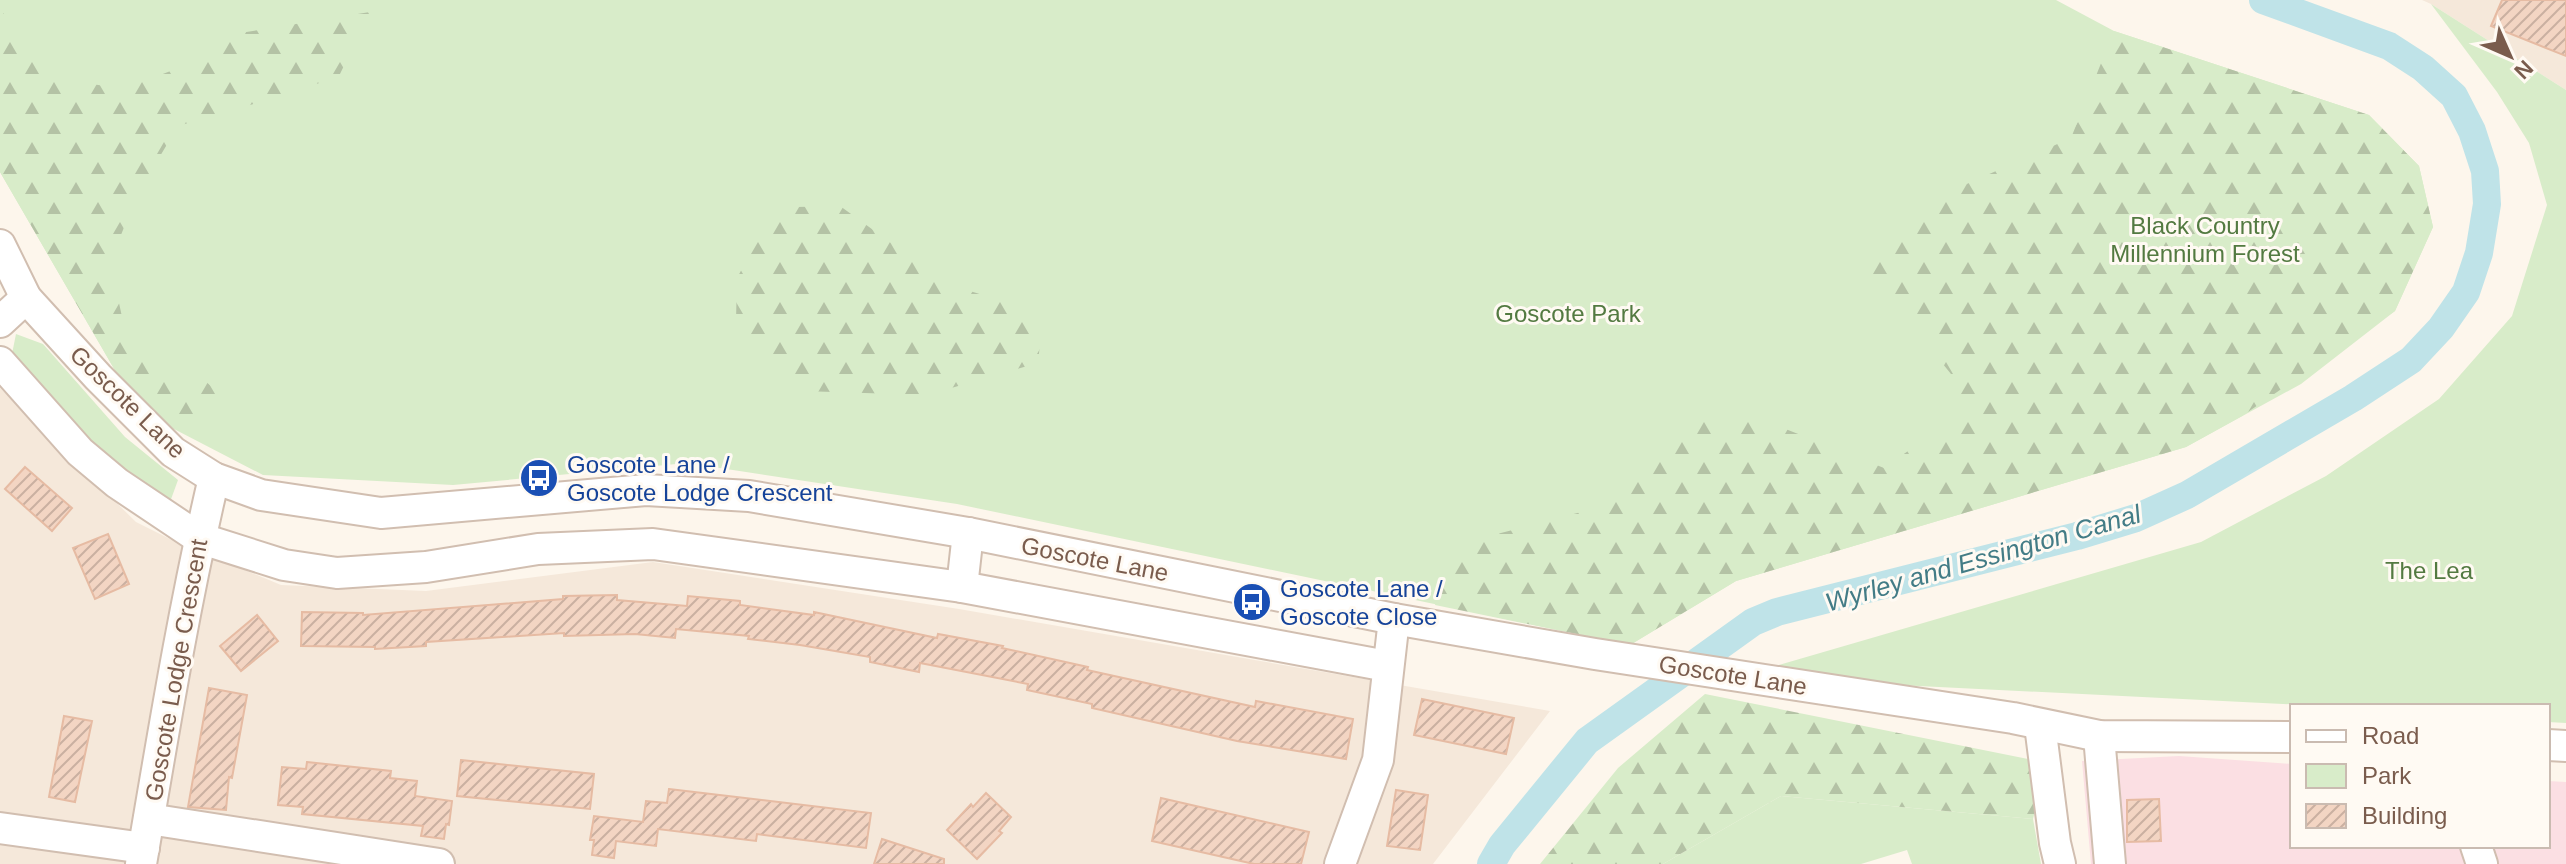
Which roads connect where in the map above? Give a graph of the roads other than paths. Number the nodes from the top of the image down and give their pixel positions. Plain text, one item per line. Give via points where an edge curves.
1 (0, 245) edge
2 (26, 298) junction
3 (0, 322) edge
4 (0, 362) edge
5 (214, 478) junction
6 (968, 533) junction
7 (199, 538) junction
8 (962, 587) junction
9 (1394, 619) junction
10 (1387, 666) junction
11 (2040, 725) junction
12 (2099, 736) junction
13 (2290, 737) edge
14 (0, 828) edge
15 (145, 844) edge
16 (439, 864) edge
17 (1340, 864) edge
18 (2060, 864) edge
19 (2110, 864) edge

1 - 2 street, Goscote Lane
2 - 3 street
2 - 5 street, Goscote Lane via 173,452
4 - 7 street via 80,452
5 - 6 street, Goscote Lane via 261,495 381,513 646,490 749,496
5 - 7 street, Goscote Lodge Crescent
6 - 8 street
6 - 9 street, Goscote Lane
7 - 8 street via 284,565 337,573 426,567 538,549 653,544
7 - 15 street, Goscote Lodge Crescent
8 - 10 street
9 - 10 street
9 - 11 street, Goscote Lane
10 - 17 street via 1378,760
11 - 12 street, Goscote Lane
11 - 18 street
12 - 13 street, Goscote Lane
12 - 19 street
14 - 15 street
15 - 16 street

